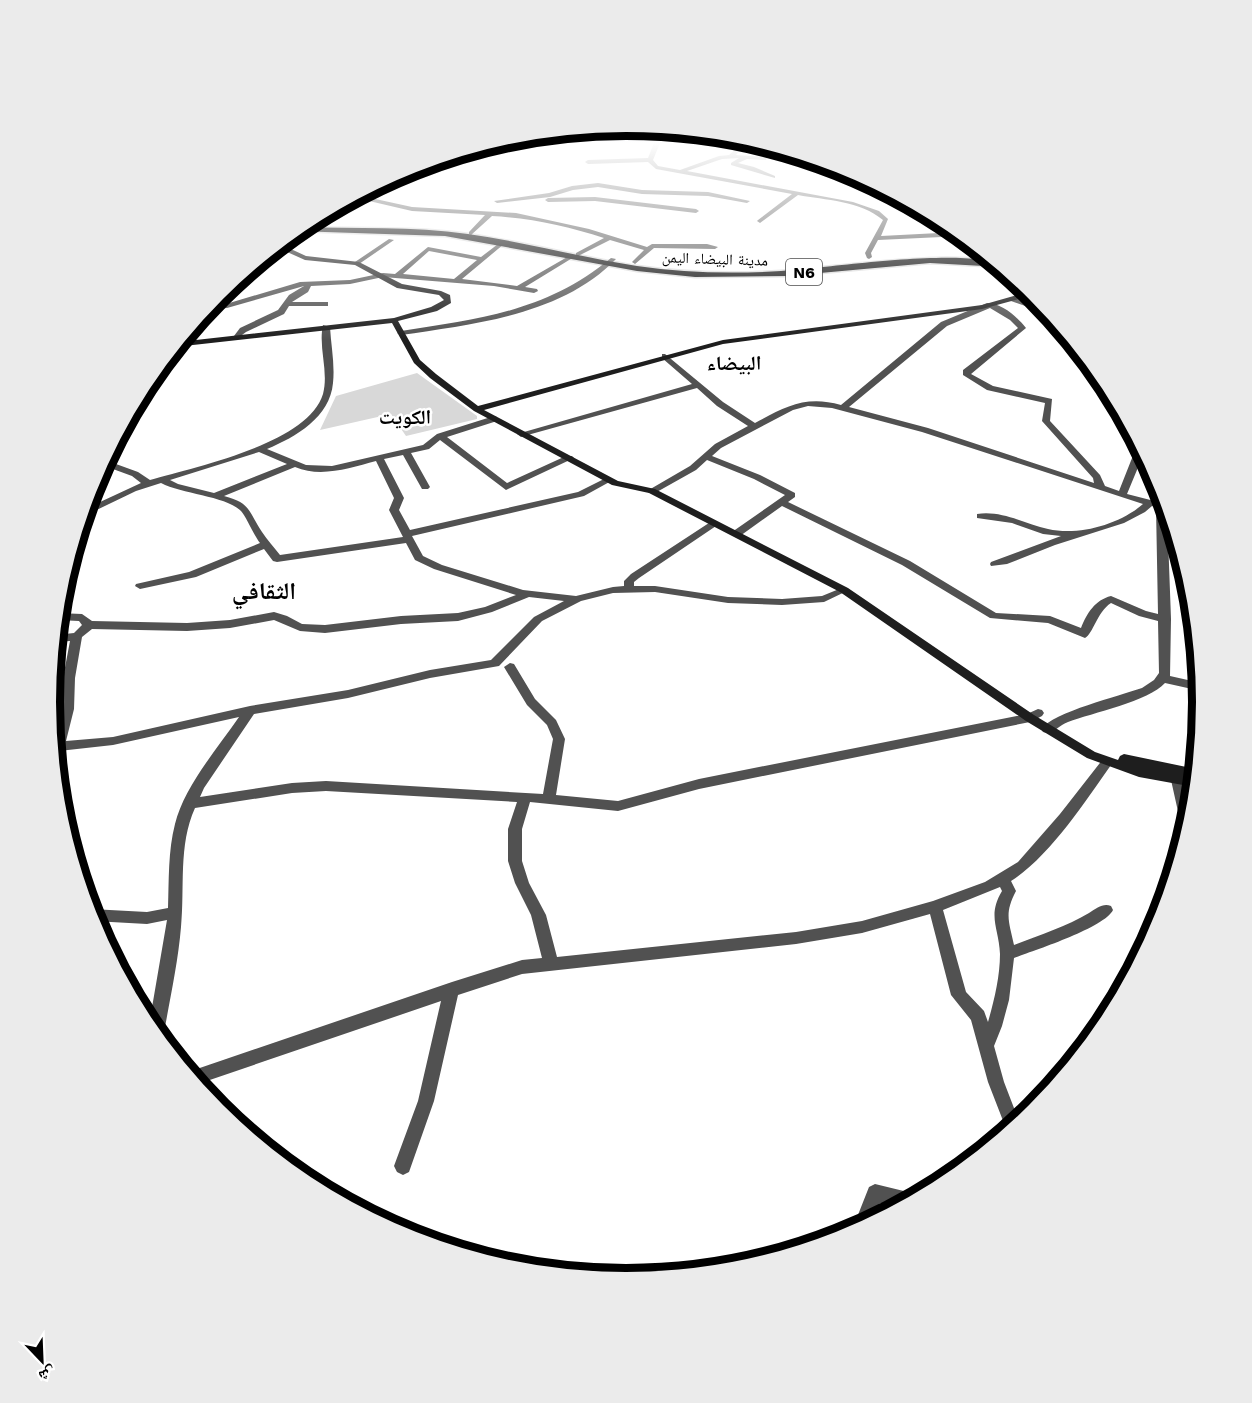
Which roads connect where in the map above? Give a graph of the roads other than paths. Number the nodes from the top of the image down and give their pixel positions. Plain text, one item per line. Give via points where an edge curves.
1 (410, 208) edge
2 (672, 208) edge
3 (776, 208) edge
4 (867, 208) edge
5 (696, 211) dead end
6 (491, 213) junction
7 (759, 221) dead end
8 (319, 227) edge
9 (315, 229) edge
10 (471, 233) junction
11 (946, 235) edge
12 (610, 237) junction
13 (877, 238) junction
14 (391, 240) dead end
15 (502, 243) junction
16 (715, 247) dead end
17 (286, 249) edge
18 (648, 249) junction
19 (574, 255) junction
20 (976, 256) edge
21 (483, 259) junction
22 (873, 260) junction
23 (612, 261) junction
24 (635, 262) junction
25 (357, 263) junction
26 (985, 264) edge
27 (379, 275) junction
28 (398, 275) junction
29 (455, 281) junction
30 (309, 284) junction
31 (519, 288) junction
32 (534, 291) dead end
33 (1021, 297) edge
34 (1014, 299) junction
35 (288, 304) junction
36 (325, 304) dead end
37 (990, 305) junction
38 (1031, 306) edge
39 (221, 307) edge
40 (394, 320) junction
41 (326, 327) junction
42 (401, 333) junction
43 (238, 336) junction
44 (188, 343) edge
45 (665, 356) junction
46 (698, 385) junction
47 (842, 408) junction
48 (477, 409) junction
49 (494, 419) junction
50 (755, 427) junction
51 (521, 435) junction
52 (440, 436) junction
53 (259, 449) junction
54 (406, 452) junction
55 (705, 456) junction
56 (379, 458) junction
57 (569, 458) junction
58 (1137, 458) edge
59 (294, 464) junction
60 (112, 465) edge
61 (162, 479) junction
62 (608, 480) junction
63 (148, 483) junction
64 (425, 487) dead end
65 (1101, 488) junction
66 (652, 491) junction
67 (1122, 495) junction
68 (215, 496) junction
69 (783, 503) junction
70 (1156, 504) edge
71 (1157, 506) edge
72 (94, 509) edge
73 (1159, 513) edge
74 (980, 516) dead end
75 (712, 524) junction
76 (736, 534) junction
77 (1079, 534) junction
78 (408, 537) junction
79 (266, 544) junction
80 (995, 564) dead end
81 (140, 586) dead end
82 (629, 589) junction
83 (844, 590) junction
84 (527, 594) junction
85 (577, 599) junction
86 (67, 617) edge
87 (1165, 619) junction
88 (89, 625) junction
89 (77, 636) junction
90 (64, 638) edge
91 (510, 667) dead end
92 (1162, 678) junction
93 (1192, 685) edge
94 (250, 710) junction
95 (1034, 716) junction
96 (1050, 726) junction
97 (61, 741) edge
98 (62, 746) edge
99 (1107, 762) junction
100 (1187, 772) edge
101 (1177, 780) junction
102 (1186, 781) edge
103 (525, 797) junction
104 (549, 799) junction
105 (1183, 803) edge
106 (189, 804) junction
107 (1003, 880) junction
108 (935, 907) junction
109 (1106, 910) dead end
110 (174, 913) junction
111 (102, 916) edge
112 (1007, 954) junction
113 (551, 963) junction
114 (452, 989) junction
115 (158, 1020) edge
116 (986, 1044) junction
117 (200, 1075) edge
118 (1010, 1117) edge
119 (403, 1166) dead end
120 (898, 1198) edge
121 (867, 1213) edge

1 - 6 street
2 - 5 street
3 - 7 street
4 - 13 street via 886,220
6 - 10 street
6 - 12 street via 536,219
8 - 10 main road
9 - 15 main road via 420,231
10 - 19 main road
11 - 13 street
12 - 18 street
12 - 19 street
13 - 22 street via 868,253
14 - 25 street
15 - 19 main road
15 - 21 street
16 - 18 street via 690,244
17 - 25 street via 305,258
18 - 24 street
19 - 23 main road
19 - 31 street
20 - 22 main road, مدينة البيضاء اليمن / N6 via 926,254
21 - 28 street via 428,249
21 - 29 street
22 - 23 main road, مدينة البيضاء اليمن / N6 via 808,272 742,275 681,273
22 - 24 main road, مدينة البيضاء اليمن / N6 via 752,270 683,269
22 - 26 main road, مدينة البيضاء اليمن / N6
23 - 24 main road, مدينة البيضاء اليمن / N6
23 - 42 street via 566,292 527,308
25 - 27 street
27 - 28 street
27 - 30 street via 350,282
27 - 40 street via 400,286 441,293 448,299 434,309
28 - 29 street
29 - 31 street
30 - 35 street
30 - 39 street
31 - 32 street
33 - 34 street
34 - 37 street
34 - 38 street
35 - 36 street
35 - 43 street
37 - 45 street via 753,336
37 - 47 street via 944,324
37 - 65 street via 1022,328 967,375 990,388 1049,401 1046,421 1097,477
40 - 41 street
40 - 42 street
41 - 43 street
41 - 53 street via 329,372 323,403 307,423
42 - 48 street via 417,361
43 - 44 street
45 - 46 street
45 - 48 street
46 - 50 street
46 - 51 street
47 - 50 street via 801,404
47 - 65 street via 925,430
48 - 49 street
49 - 51 street
49 - 52 street
50 - 55 street
51 - 57 street
52 - 54 street via 426,447
52 - 57 street via 506,487
53 - 59 street
53 - 61 street
54 - 56 street
54 - 64 street
55 - 66 street via 693,468
55 - 69 street via 790,492
56 - 59 street via 323,470
56 - 78 street via 399,498 394,510
57 - 62 street
58 - 67 street
59 - 68 street
60 - 63 street
61 - 63 street
61 - 68 street
62 - 66 street
62 - 78 street via 581,494
63 - 72 street
65 - 67 street
66 - 75 street
67 - 70 street
68 - 79 street via 245,509
69 - 76 street
69 - 87 street via 894,557 994,616 1050,620 1085,634 1092,616 1111,599
71 - 77 street
73 - 87 street
74 - 77 street via 1014,520 1047,532
75 - 76 street
75 - 82 street via 629,581
76 - 83 street
77 - 80 street
78 - 79 street via 277,560
78 - 84 street via 419,558
79 - 81 street via 192,575
82 - 83 street via 782,602 824,599
82 - 85 street
83 - 95 street
84 - 85 street
84 - 88 street via 458,617 324,629 300,627 274,616 198,627
85 - 94 street via 531,625 495,663
86 - 88 street via 82,618
87 - 92 street via 1166,668
88 - 89 street
89 - 90 street
89 - 97 street
91 - 104 street via 531,702 552,723 559,739
92 - 93 street
92 - 96 street via 1146,692
94 - 98 street via 113,741
94 - 106 street
95 - 96 street
95 - 104 street via 699,784 618,806
96 - 99 street
96 - 100 street via 1110,755
99 - 101 street
99 - 107 street via 1043,845
101 - 102 street
101 - 105 street
103 - 104 street
103 - 106 street via 309,787
103 - 113 street via 515,828 514,859 536,908
106 - 110 street via 179,837
107 - 108 street
107 - 112 street via 1009,891 999,917
108 - 113 street via 862,927 796,938
108 - 116 street via 958,995 978,1016
109 - 112 street via 1063,933
110 - 111 street via 147,918
110 - 115 street
112 - 116 street via 992,1036
113 - 114 street via 505,971
114 - 117 street
114 - 119 street via 426,1101
116 - 118 street
120 - 121 street via 874,1193

